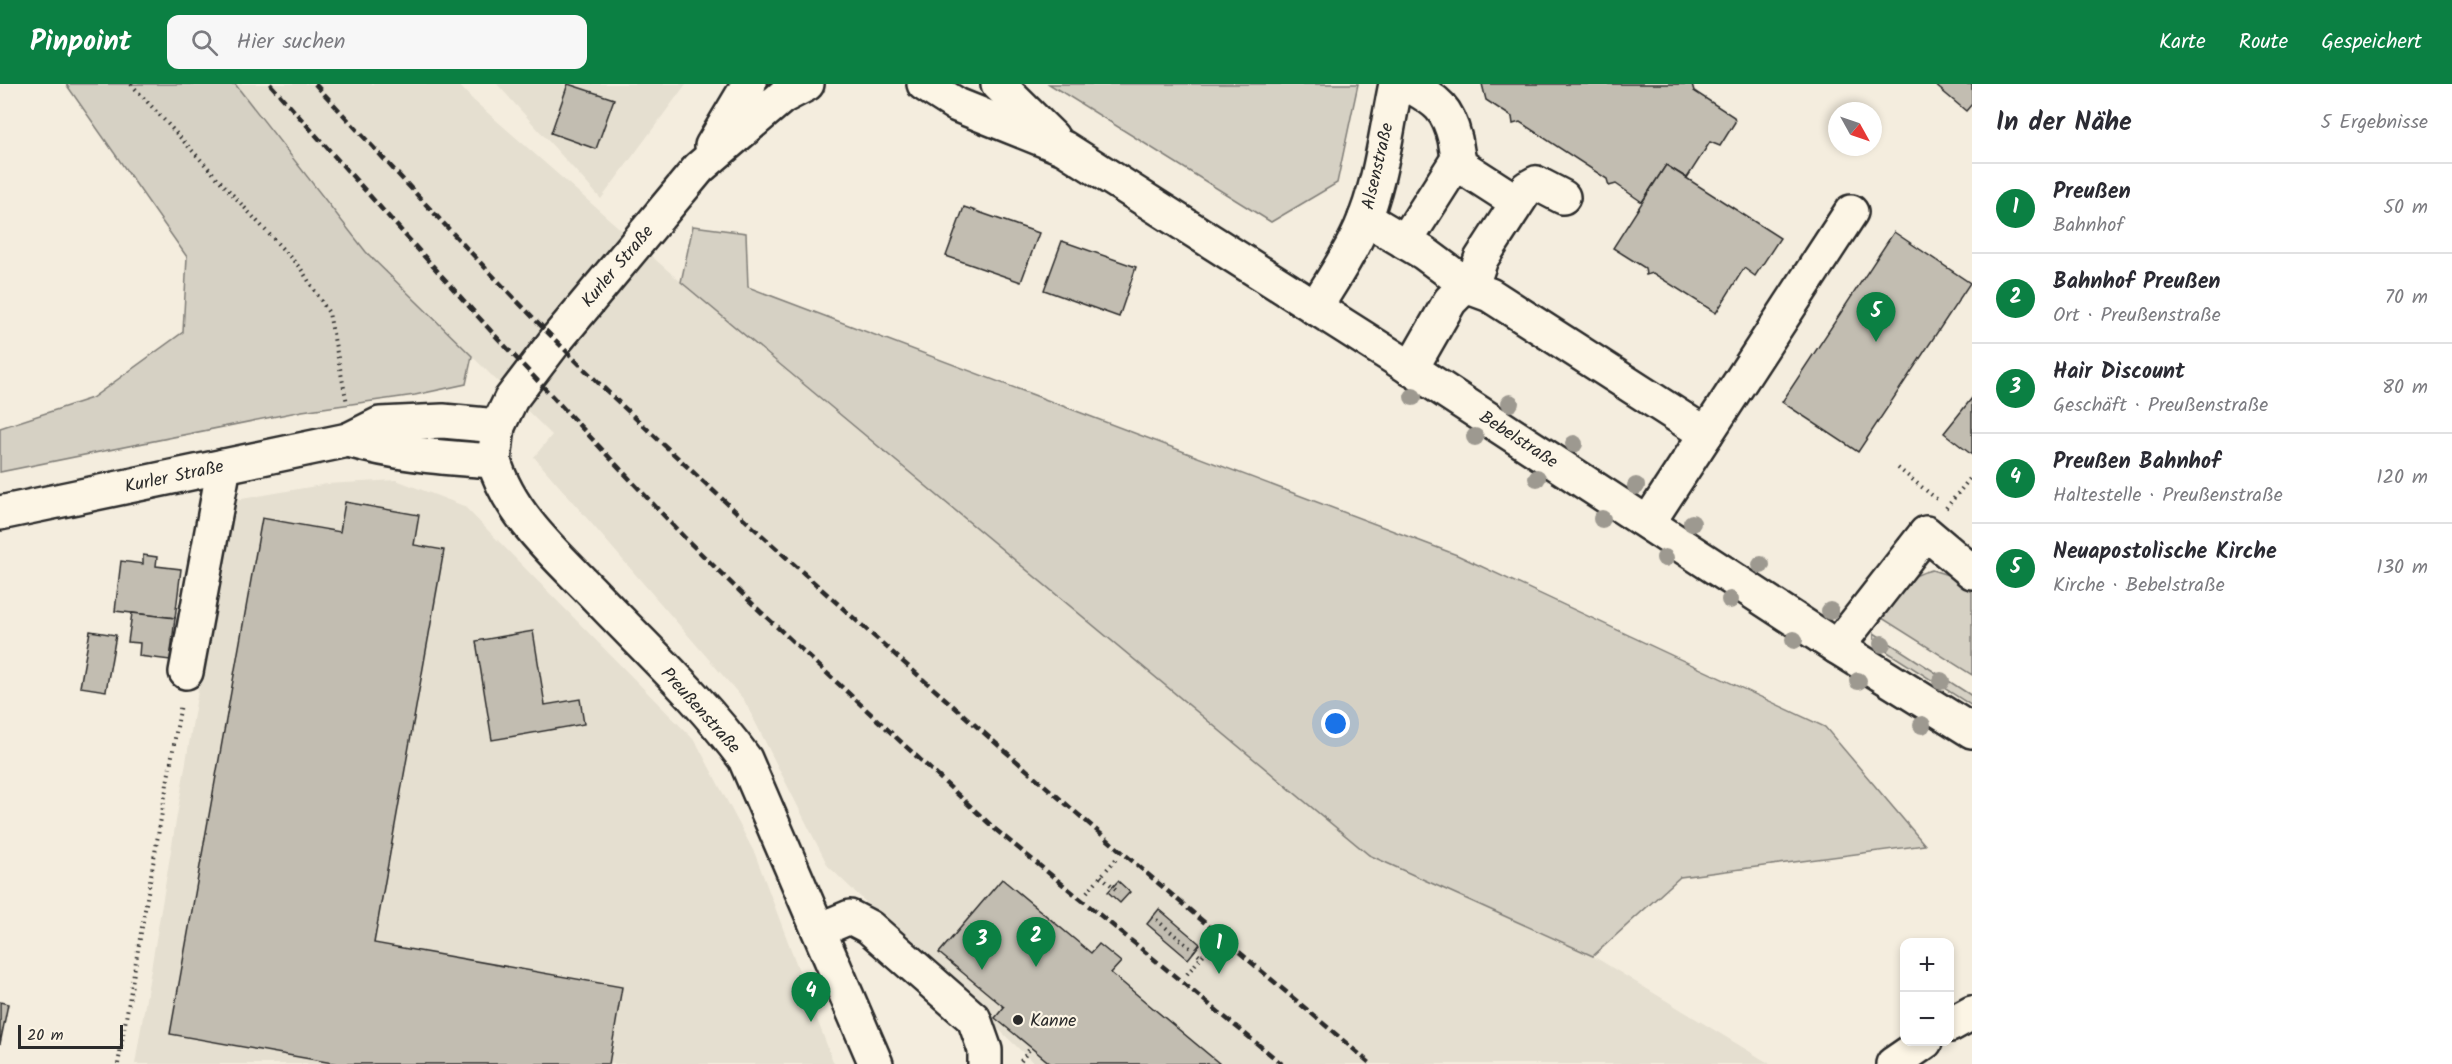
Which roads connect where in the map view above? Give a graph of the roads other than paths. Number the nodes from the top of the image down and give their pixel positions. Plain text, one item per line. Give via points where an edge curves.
1 (749, 84) edge
2 (924, 84) edge
3 (998, 84) edge
4 (1396, 84) edge
5 (1407, 84) edge
6 (794, 88) edge
7 (1064, 148) junction
8 (1458, 159) junction
9 (699, 168) junction
10 (1563, 197) dead end
11 (1517, 202) junction
12 (1851, 212) dead end
13 (1365, 218) junction
14 (1405, 242) junction
15 (1471, 288) junction
16 (1316, 308) junction
17 (1410, 369) junction
18 (498, 426) junction
19 (1706, 434) junction
20 (348, 440) junction
21 (494, 461) junction
22 (224, 466) junction
23 (0, 513) edge
24 (1648, 523) junction
25 (1972, 572) edge
26 (1837, 647) junction
27 (186, 672) road end
28 (1972, 731) edge
29 (819, 930) junction
30 (1972, 1013) edge
31 (1954, 1023) edge
32 (1919, 1046) edge
33 (876, 1064) edge
34 (985, 1064) edge
35 (1893, 1064) edge

1 - 9 main road, Kurler Straße
2 - 7 main road, Bebelstraße via 957,105
3 - 7 main road, Bebelstraße
4 - 13 main road, Alsenstraße
5 - 8 main road via 1439,104 1449,118
6 - 9 main road, Kurler Straße
7 - 16 main road, Bebelstraße
8 - 11 main road via 1461,166
8 - 14 main road
9 - 18 main road, Kurler Straße via 556,340 511,399
10 - 11 main road via 1536,183
11 - 15 main road via 1481,260
12 - 19 main road
13 - 14 main road
13 - 16 main road, Alsenstraße
14 - 15 main road
15 - 17 main road via 1463,288 1450,301
15 - 19 main road via 1490,295
16 - 17 main road, Bebelstraße
17 - 24 main road, Bebelstraße
18 - 20 main road, Kurler Straße via 443,421 380,423
18 - 21 main road, Kurler Straße
19 - 24 main road
20 - 21 main road, Kurler Straße via 380,449
20 - 22 main road, Kurler Straße
21 - 29 main road, Preußenstraße via 516,507 550,549 693,698 745,759
22 - 23 main road, Kurler Straße
22 - 27 main road
24 - 26 main road, Bebelstraße
25 - 26 main road via 1926,533
26 - 28 main road, Bebelstraße
29 - 33 main road, Preußenstraße
29 - 34 main road via 850,917 869,927 974,1019 986,1050
30 - 31 main road
32 - 35 main road

